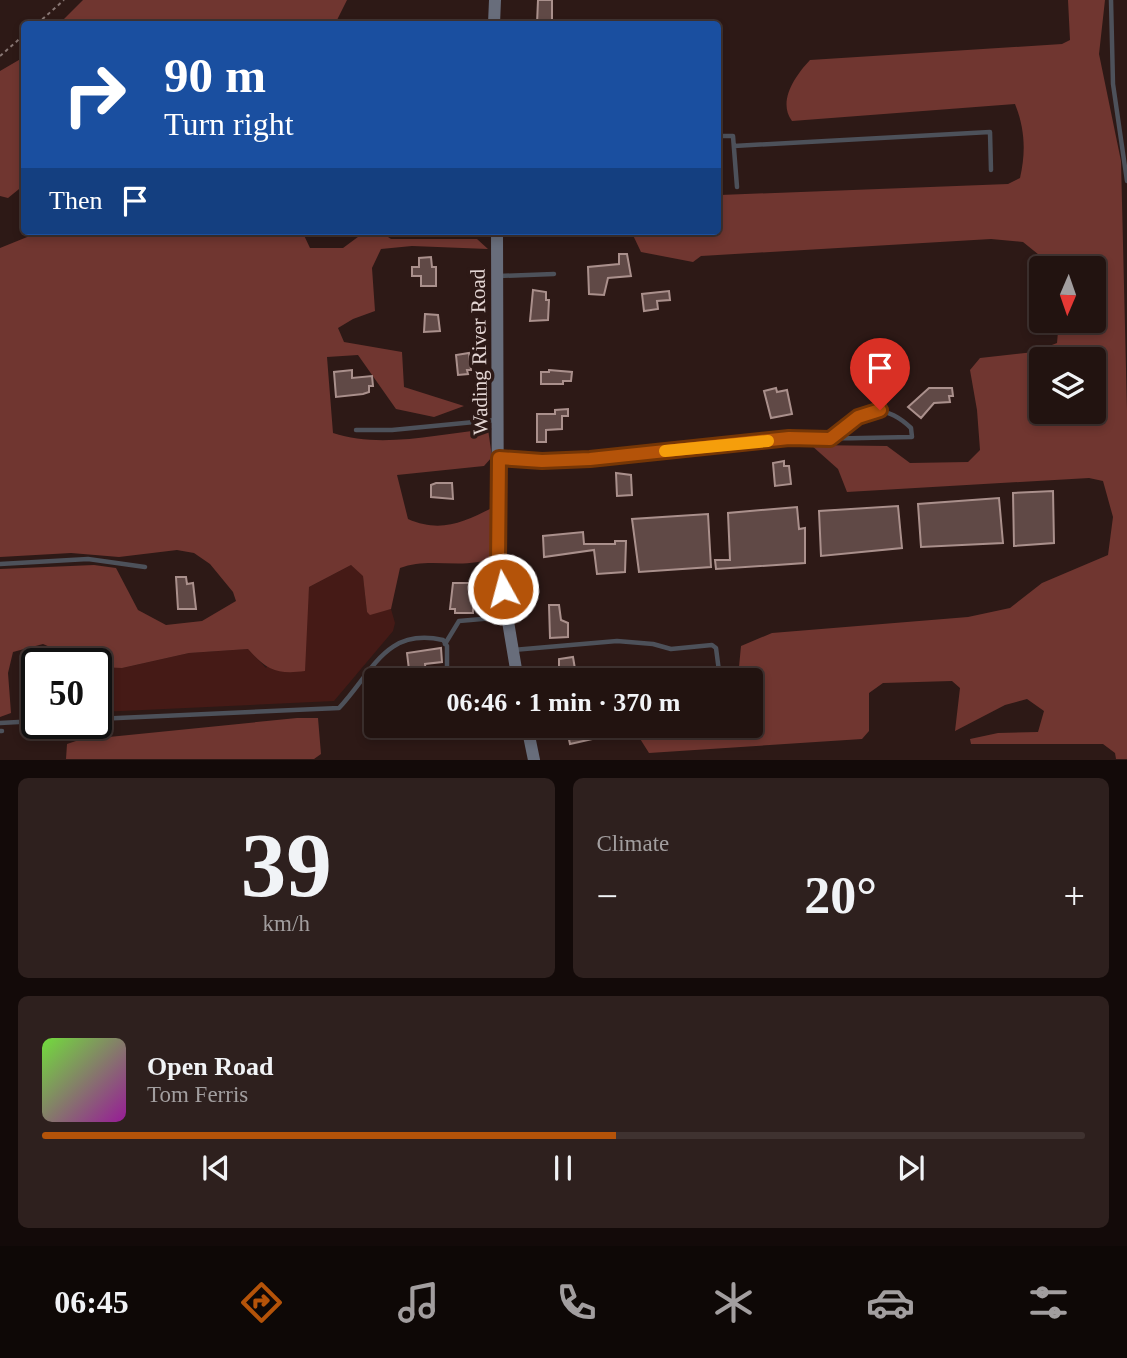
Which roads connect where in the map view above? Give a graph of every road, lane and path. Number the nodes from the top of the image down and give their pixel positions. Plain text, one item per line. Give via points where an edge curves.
1 (64, 0) edge
2 (495, 0) edge
3 (1111, 0) edge
4 (40, 21) edge
5 (494, 21) edge
6 (21, 38) edge
7 (0, 55) edge
8 (721, 136) edge
9 (734, 146) junction
10 (991, 170) dead end
11 (1127, 181) edge
12 (737, 187) dead end
13 (497, 235) edge
14 (554, 274) dead end
15 (497, 275) junction
16 (499, 419) junction
17 (356, 430) dead end
18 (830, 439) junction
19 (499, 458) junction
20 (0, 564) edge
21 (145, 567) dead end
22 (507, 617) junction
23 (445, 644) junction
24 (512, 650) junction
25 (446, 668) edge
26 (515, 668) edge
27 (719, 668) edge
28 (112, 718) edge
29 (21, 722) edge
30 (0, 723) edge
31 (529, 738) edge
32 (534, 760) edge

1 - 4 path
2 - 5 main road
3 - 11 lane via 1113,84
6 - 7 path
8 - 9 lane via 733,136
9 - 10 lane via 990,132
9 - 12 lane
13 - 15 main road, Wading River Road
14 - 15 lane
15 - 16 main road, Wading River Road
16 - 17 lane
16 - 19 main road, Wading River Road
18 - 18 lane via 855,439 912,437 911,428 896,414 880,410 858,417
18 - 19 lane via 789,438 590,459
19 - 22 main road, Wading River Road via 498,562
20 - 21 lane via 88,559
22 - 23 lane via 459,621
22 - 24 main road, Wading River Road
23 - 25 lane
23 - 28 lane via 422,635 396,643 339,708
24 - 26 main road, Wading River Road
24 - 27 lane via 617,641 671,649 712,645
29 - 30 lane
31 - 32 main road

